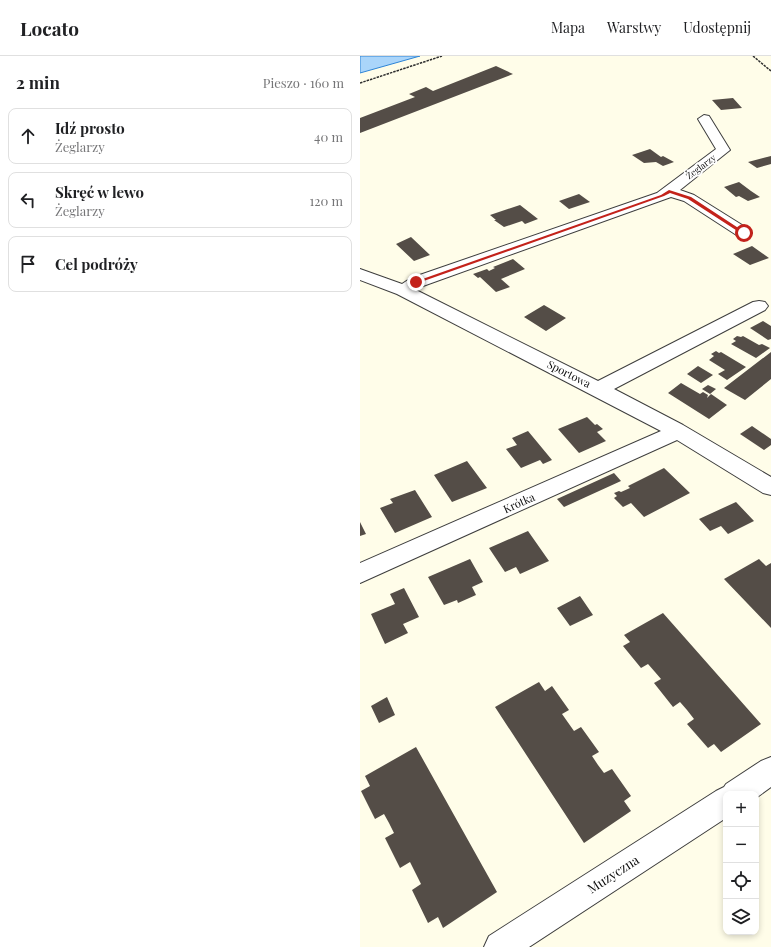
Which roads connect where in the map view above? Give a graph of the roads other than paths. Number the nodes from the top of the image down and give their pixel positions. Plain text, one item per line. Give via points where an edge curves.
1 (704, 120) dead end
2 (669, 191) junction
3 (744, 233) dead end
4 (360, 274) edge
5 (403, 290) junction
6 (759, 306) dead end
7 (599, 389) junction
8 (676, 430) junction
9 (771, 487) edge
10 (360, 573) edge
11 (771, 771) edge
12 (741, 791) edge
13 (723, 803) edge
14 (500, 947) edge

1 - 2 street, Żeglarzy via 723,150
2 - 3 street, Żeglarzy via 689,198
2 - 5 street, Żeglarzy via 662,196 416,282
4 - 5 street, Sportowa
5 - 7 street, Sportowa
6 - 7 street
7 - 8 street, Sportowa
8 - 9 street, Sportowa
8 - 10 street, Krótka via 668,436
11 - 12 street
13 - 14 street, Muzyczna

